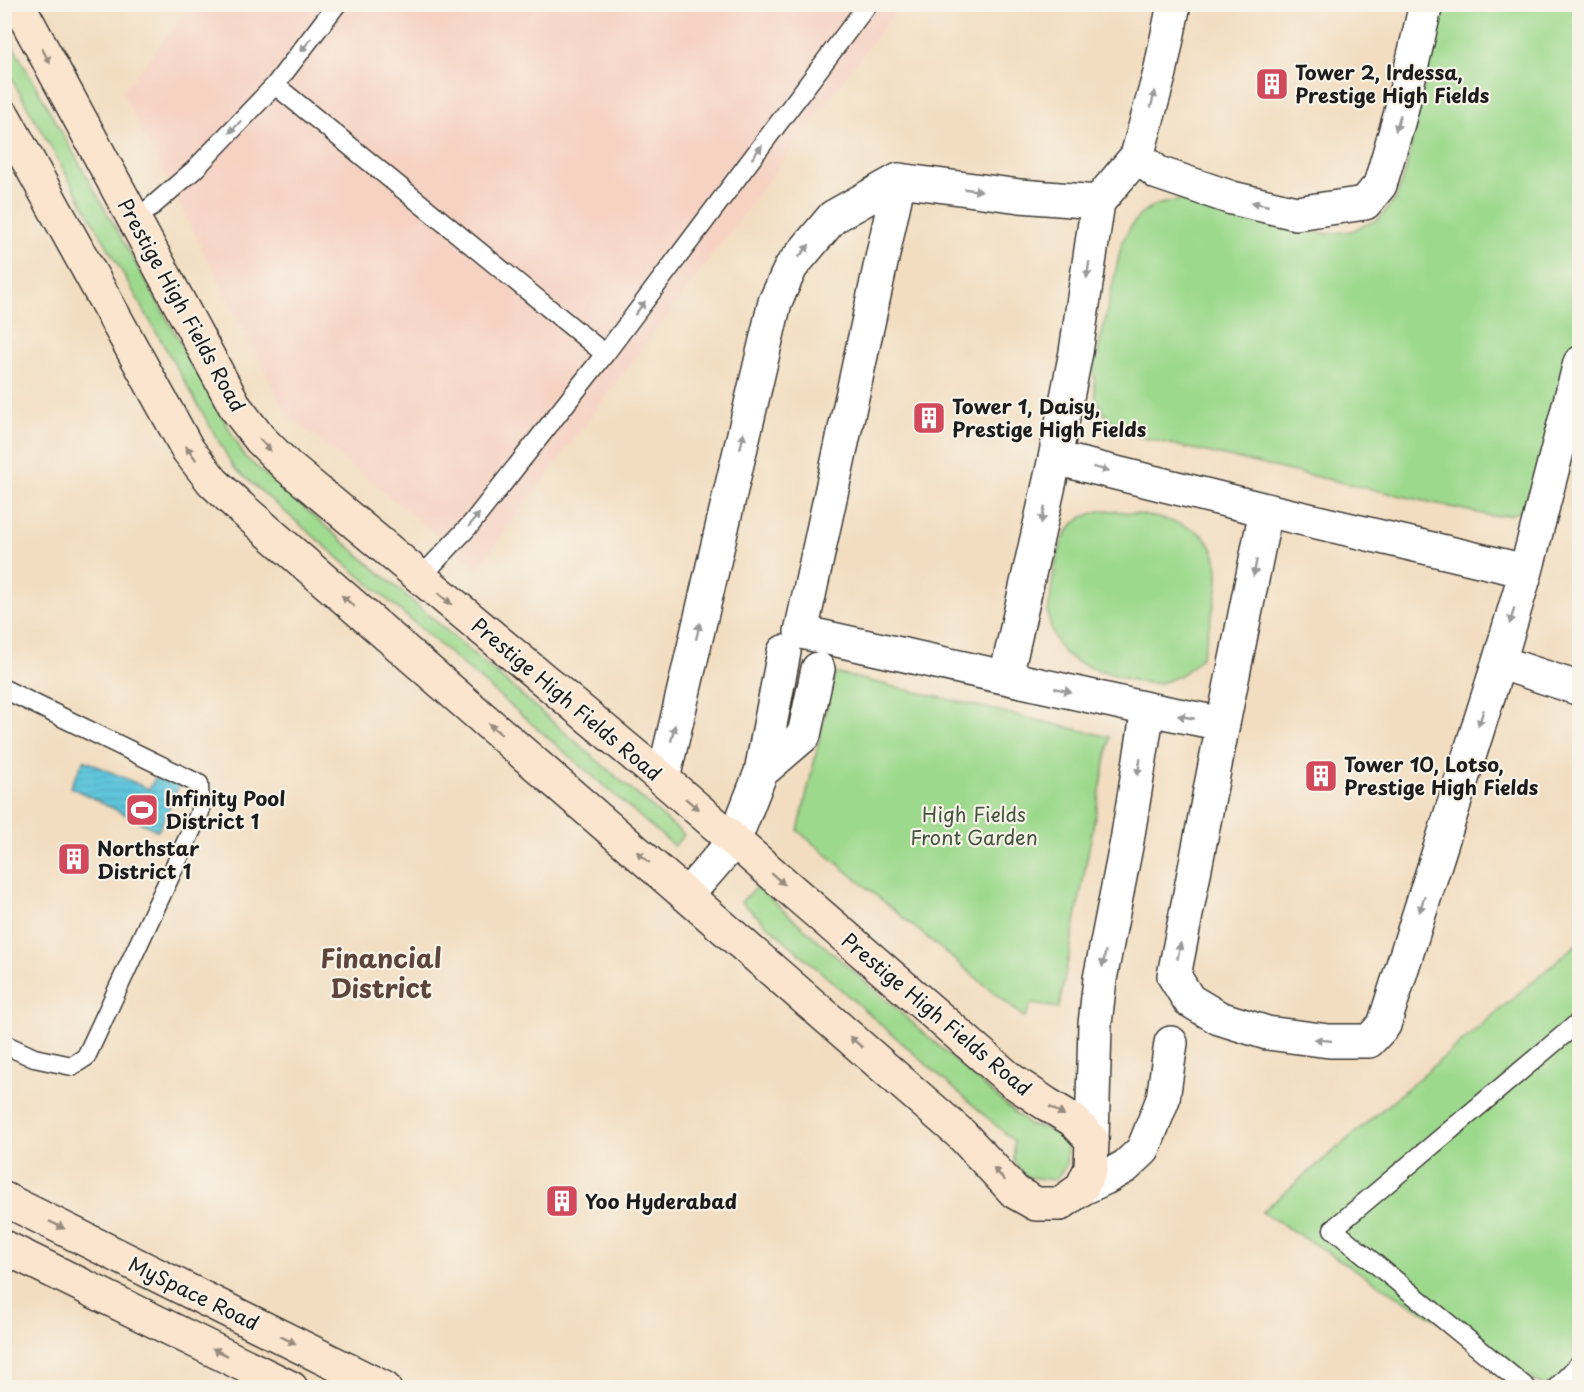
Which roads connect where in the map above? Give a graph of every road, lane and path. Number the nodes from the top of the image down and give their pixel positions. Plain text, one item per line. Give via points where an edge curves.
1 (18, 4) edge
2 (337, 4) edge
3 (868, 4) edge
4 (1174, 4) edge
5 (1426, 4) edge
6 (275, 85) junction
7 (4, 117) edge
8 (1137, 156) junction
9 (899, 180) junction
10 (1098, 202) junction
11 (135, 221) junction
12 (605, 354) junction
13 (1580, 363) edge
14 (1056, 458) junction
15 (1266, 510) junction
16 (1526, 571) junction
17 (420, 578) junction
18 (784, 652) dead end
19 (1499, 662) junction
20 (818, 669) dead end
21 (1006, 677) junction
22 (4, 689) edge
23 (1580, 689) edge
24 (1148, 709) junction
25 (1223, 724) junction
26 (761, 772) junction
27 (663, 779) junction
28 (734, 841) junction
29 (687, 895) junction
30 (1580, 1021) edge
31 (1171, 1042) dead end
32 (4, 1044) edge
33 (1092, 1140) junction
34 (1081, 1189) junction
35 (4, 1200) edge
36 (4, 1247) edge
37 (1580, 1363) edge
38 (291, 1388) edge
39 (384, 1388) edge
40 (1527, 1388) edge
41 (1556, 1388) edge

1 -> 11 street, Prestige High Fields Road
2 -> 6 lane
12 -> 3 lane
8 -> 4 street
5 -> 8 street via 1380,185 1365,203 1296,213 1232,198 1158,173
6 -> 11 lane via 194,170
6 - 12 lane
29 -> 7 street via 213,482 188,450
8 - 10 street
9 -> 10 street
9 - 21 street via 801,632
27 -> 9 street via 775,302 791,267 833,217
10 -> 14 street
11 -> 17 street, Prestige High Fields Road via 236,408 260,439
17 -> 12 lane via 471,524
13 - 16 street
14 -> 15 street
14 -> 21 street
15 - 16 street
15 -> 25 street
16 -> 19 street
17 -> 27 street, Prestige High Fields Road
18 - 26 street
19 - 23 street
19 -> 25 street via 1384,1025 1369,1041 1329,1041 1267,1033 1219,1018 1189,1000 1174,976
20 - 26 street via 804,735
21 -> 24 street
22 - 32 lane via 199,784 200,812 86,1057 72,1066 34,1058
25 -> 24 street
24 -> 33 street via 1100,979
26 - 28 street
27 -> 28 street, Prestige High Fields Road
28 - 29 street
28 -> 33 street, Prestige High Fields Road via 1011,1080 1073,1120
34 -> 29 street via 1060,1204 1036,1204 1015,1192 962,1135
30 - 40 lane via 1333,1229
31 - 34 street via 1163,1099 1143,1150 1126,1166
33 - 34 street via 1091,1168
35 -> 39 street, MySpace Road
38 -> 36 street
37 - 41 lane

